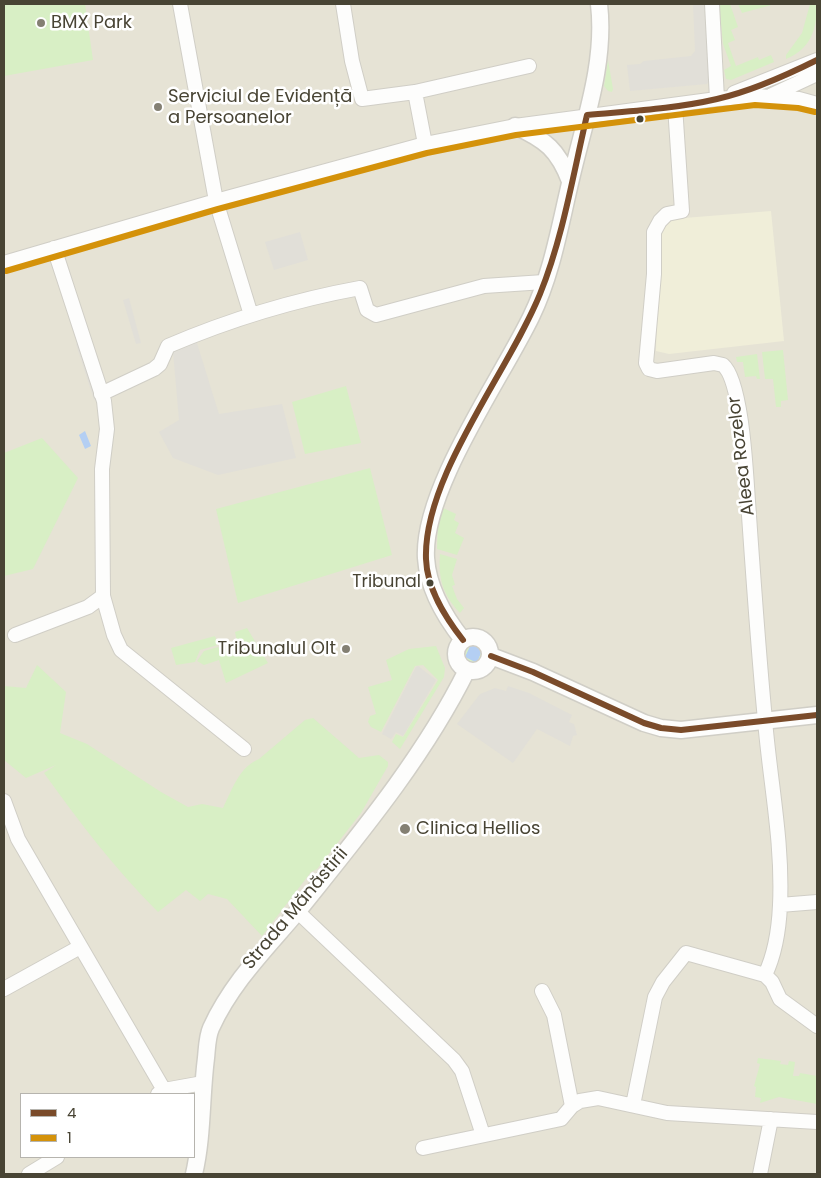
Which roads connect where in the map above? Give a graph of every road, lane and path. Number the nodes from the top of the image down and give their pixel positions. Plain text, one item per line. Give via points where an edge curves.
1 (180, 4) edge
2 (343, 4) edge
3 (599, 4) edge
4 (712, 4) edge
5 (817, 60) edge
6 (529, 66) dead end
7 (817, 74) edge
8 (415, 92) junction
9 (771, 96) junction
10 (717, 99) junction
11 (817, 104) edge
12 (675, 106) junction
13 (587, 115) junction
14 (515, 126) junction
15 (425, 144) junction
16 (570, 181) junction
17 (216, 201) junction
18 (54, 248) junction
19 (4, 263) edge
20 (544, 282) junction
21 (251, 315) junction
22 (101, 394) junction
23 (104, 596) junction
24 (15, 635) dead end
25 (463, 640) junction
26 (490, 656) junction
27 (467, 670) junction
28 (817, 715) edge
29 (765, 721) junction
30 (244, 749) dead end
31 (4, 801) edge
32 (817, 902) edge
33 (780, 905) junction
34 (297, 911) junction
35 (80, 947) junction
36 (765, 974) junction
37 (4, 989) edge
38 (542, 991) dead end
39 (817, 1026) edge
40 (203, 1083) junction
41 (160, 1092) edge
42 (633, 1105) junction
43 (572, 1106) junction
44 (771, 1119) junction
45 (817, 1122) edge
46 (483, 1135) junction
47 (423, 1148) dead end
48 (55, 1158) edge
49 (29, 1174) edge
50 (194, 1174) edge
51 (760, 1174) edge

1 - 17 street
2 - 8 street via 362,99
3 - 13 street via 601,43
4 - 10 street
5 - 10 street
6 - 8 street
7 - 9 street
8 - 15 street
9 - 10 street
9 - 11 street
10 - 12 street
12 - 13 street
12 - 29 street, Aleea Rozelor via 682,211 667,214 654,232 654,274 646,363 649,369 657,371 719,363 730,372 742,424
13 - 14 street
13 - 16 street
14 - 15 street
14 - 16 street via 553,148 566,167
15 - 17 street
16 - 20 street
17 - 18 street
17 - 21 street
18 - 19 street
18 - 22 street
20 - 21 street via 484,286 376,315 367,310 360,288
20 - 25 street via 531,317 446,479 429,532 426,557 435,595
21 - 22 street via 168,346 160,364 154,369
22 - 23 street via 107,429 102,469
23 - 24 street via 88,607
23 - 30 street via 121,650
25 - 26 street via 472,636 482,639 489,646
25 - 27 street via 457,648 457,659
26 - 27 street via 482,669
26 - 29 street via 661,728 681,730
27 - 34 street, Strada Mănăstirii via 395,786
28 - 29 street
29 - 33 street, Aleea Rozelor via 778,830
31 - 35 street via 18,839
32 - 33 street
33 - 36 street, Aleea Rozelor via 776,938
34 - 40 street, Strada Mănăstirii via 244,971 226,997 210,1031
34 - 46 street via 454,1060 462,1071
35 - 37 street
35 - 41 street
36 - 39 street via 780,999
36 - 42 street via 686,953 655,997
38 - 43 street via 554,1015
40 - 41 street
40 - 50 street, Strada Mănăstirii via 200,1152
42 - 43 street via 598,1098
42 - 44 street via 667,1113
43 - 46 street via 561,1120
44 - 45 street
44 - 51 street
46 - 47 street
48 - 49 street

